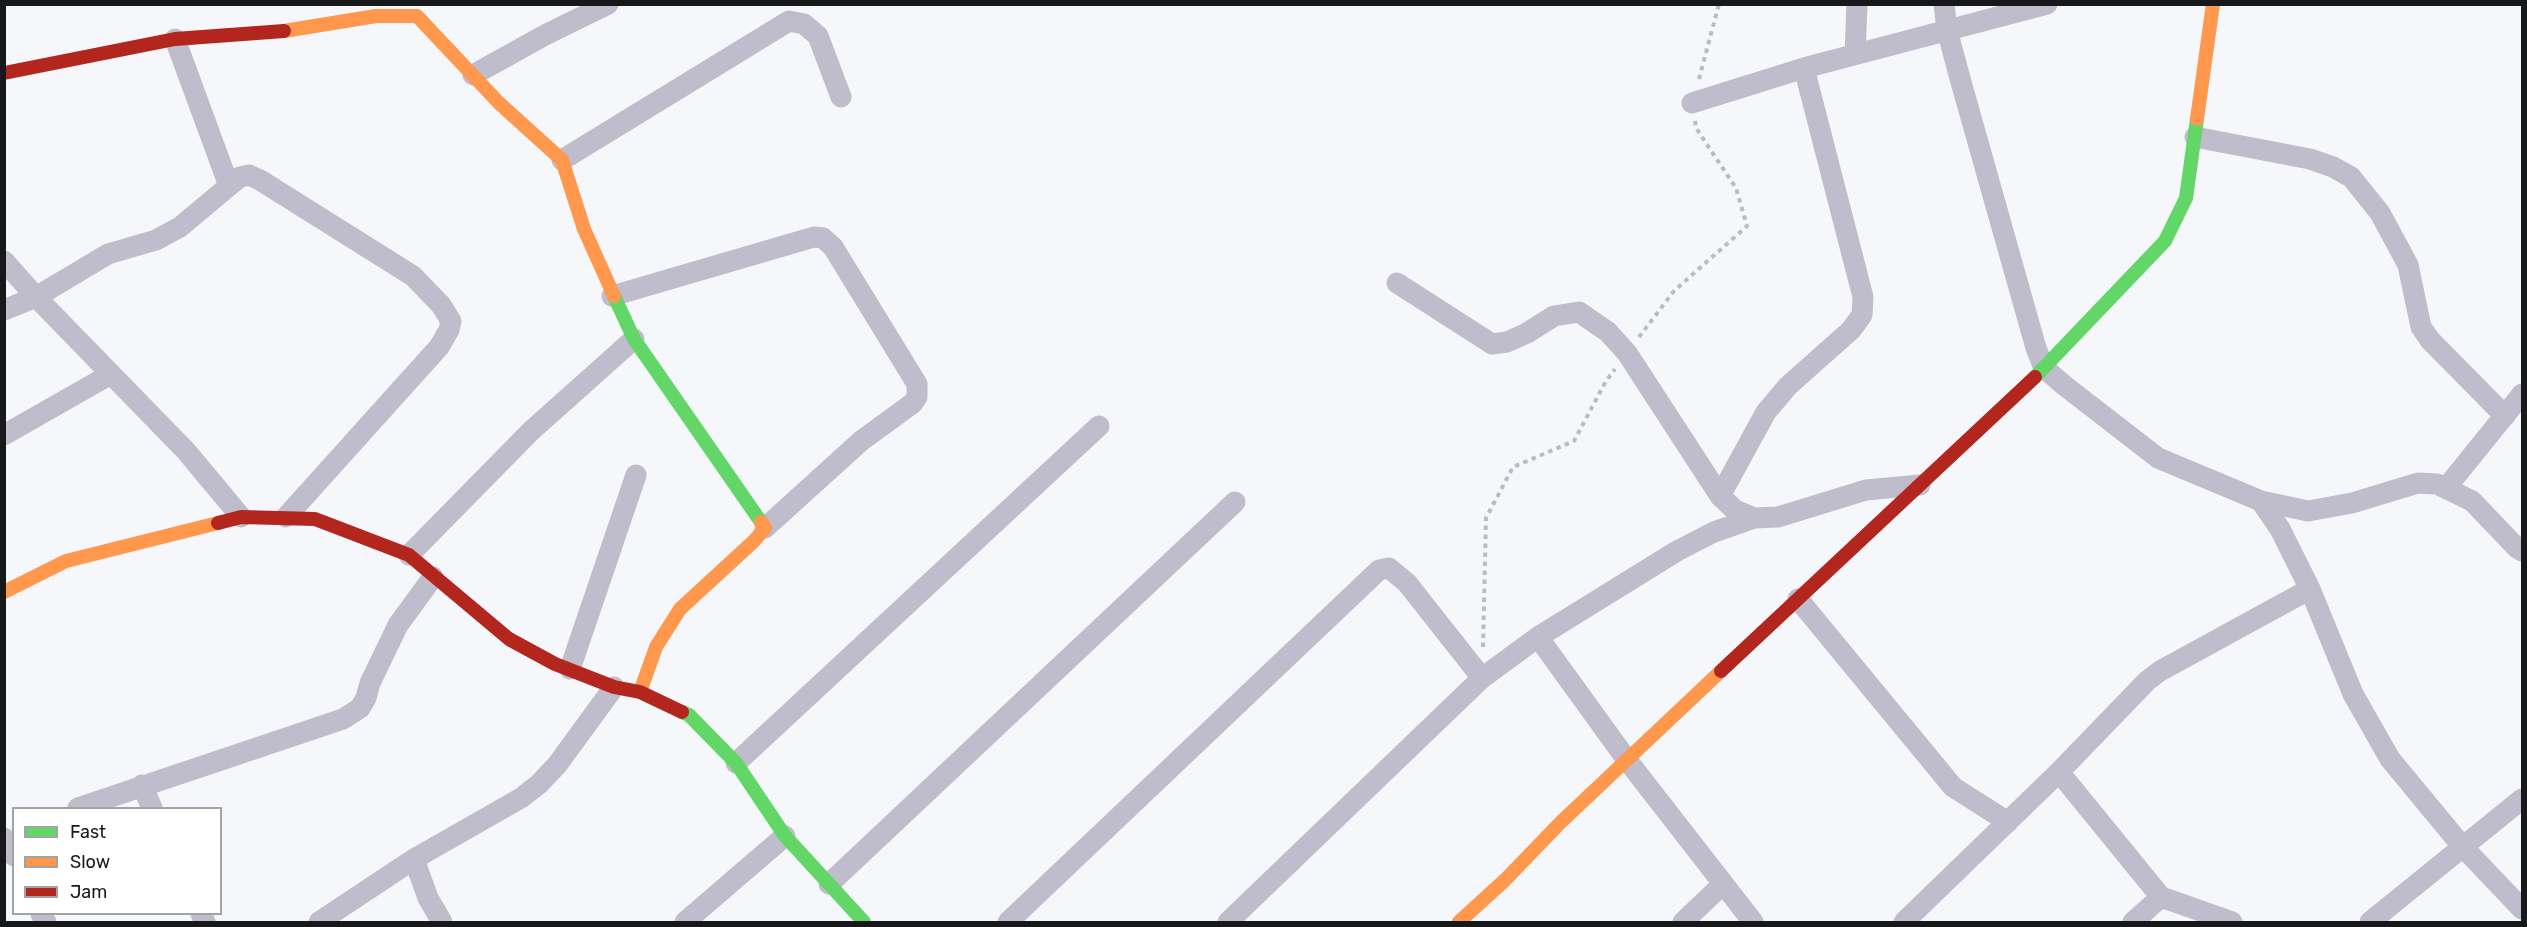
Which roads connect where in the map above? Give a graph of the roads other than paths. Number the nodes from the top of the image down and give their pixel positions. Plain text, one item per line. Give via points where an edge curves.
1 (608, 4) edge
2 (1857, 4) edge
3 (1944, 4) edge
4 (2048, 4) edge
5 (2213, 4) edge
6 (419, 10) edge
7 (1947, 30) junction
8 (175, 39) junction
9 (1855, 54) junction
10 (1804, 68) junction
11 (4, 73) edge
12 (473, 75) junction
13 (841, 97) dead end
14 (1692, 104) dead end
15 (2195, 137) junction
16 (562, 160) junction
17 (228, 186) junction
18 (4, 261) edge
19 (1397, 283) dead end
20 (612, 296) junction
21 (36, 297) junction
22 (4, 310) edge
23 (634, 339) junction
24 (2044, 368) junction
25 (111, 374) junction
26 (2523, 394) edge
27 (2505, 416) junction
28 (1099, 426) dead end
29 (4, 435) edge
30 (636, 475) dead end
31 (1920, 485) junction
32 (2446, 488) junction
33 (1720, 496) junction
34 (2261, 501) junction
35 (1235, 502) dead end
36 (241, 517) junction
37 (286, 517) junction
38 (1754, 518) junction
39 (765, 528) junction
40 (2523, 550) edge
41 (410, 555) junction
42 (433, 577) junction
43 (2310, 589) junction
44 (4, 592) edge
45 (1798, 599) junction
46 (1538, 637) junction
47 (570, 669) junction
48 (1482, 678) junction
49 (614, 687) junction
50 (640, 692) junction
51 (1627, 760) junction
52 (736, 763) junction
53 (2059, 772) junction
54 (142, 785) junction
55 (2523, 799) edge
56 (81, 807) edge
57 (152, 807) edge
58 (2008, 822) junction
59 (785, 836) junction
60 (4, 837) edge
61 (2462, 846) junction
62 (12, 852) edge
63 (414, 860) junction
64 (829, 884) junction
65 (1723, 884) junction
66 (2161, 897) junction
67 (2523, 909) edge
68 (319, 922) edge
69 (442, 922) edge
70 (685, 922) edge
71 (864, 922) edge
72 (1008, 922) edge
73 (1228, 922) edge
74 (1459, 922) edge
75 (1683, 922) edge
76 (1753, 922) edge
77 (1904, 922) edge
78 (2133, 922) edge
79 (2232, 922) edge
80 (2370, 922) edge

1 - 12 street
2 - 9 street
3 - 7 street
4 - 7 street
5 - 15 street
6 - 8 street via 286,31
6 - 12 street
7 - 9 street
7 - 24 street
8 - 11 street
8 - 17 street
9 - 10 street
10 - 14 street
10 - 33 street via 1863,297 1862,315 1766,412
12 - 16 street
13 - 16 street via 818,36 804,24 789,21
15 - 24 street via 2186,198 2165,241
15 - 27 street via 2310,159 2351,177 2380,213 2408,265 2421,327
16 - 20 street via 584,229
17 - 21 street via 180,227 156,240 108,254
17 - 37 street via 240,177 260,180 413,276 451,321 439,347
18 - 21 street
19 - 33 street via 1492,344 1527,333 1554,316 1579,312 1608,332 1627,353
20 - 23 street
20 - 39 street via 814,237 823,238 833,247 916,384 917,397 861,441
21 - 22 street
21 - 25 street
23 - 39 street
23 - 41 street via 531,431
24 - 31 street
24 - 34 street via 2158,458
25 - 29 street
25 - 36 street via 186,451
26 - 27 street
27 - 32 street
28 - 52 street
30 - 47 street
31 - 38 street via 1866,490 1778,517
31 - 45 street
32 - 34 street via 2418,483 2352,503 2308,511
32 - 40 street via 2472,501
33 - 38 street via 1735,510
34 - 43 street
35 - 64 street
36 - 37 street
36 - 44 street via 66,561
37 - 41 street via 315,519
38 - 46 street via 1677,551
39 - 50 street via 680,609 656,647
41 - 42 street
42 - 47 street via 509,639
42 - 54 street via 398,625 360,708 343,719
43 - 53 street via 2160,671
43 - 61 street via 2353,694 2390,759
45 - 51 street
45 - 58 street via 1953,787
46 - 48 street
46 - 51 street
47 - 49 street
48 - 72 street via 1407,583 1389,568 1379,570
48 - 73 street
49 - 50 street
49 - 63 street via 539,784
50 - 52 street via 689,715
51 - 65 street
51 - 74 street
52 - 59 street
53 - 58 street
53 - 66 street
54 - 56 street
54 - 57 street
55 - 61 street
58 - 77 street
59 - 64 street
59 - 70 street
60 - 62 street
61 - 67 street
61 - 80 street
63 - 68 street
63 - 69 street
64 - 71 street
65 - 75 street
65 - 76 street
66 - 78 street
66 - 79 street

